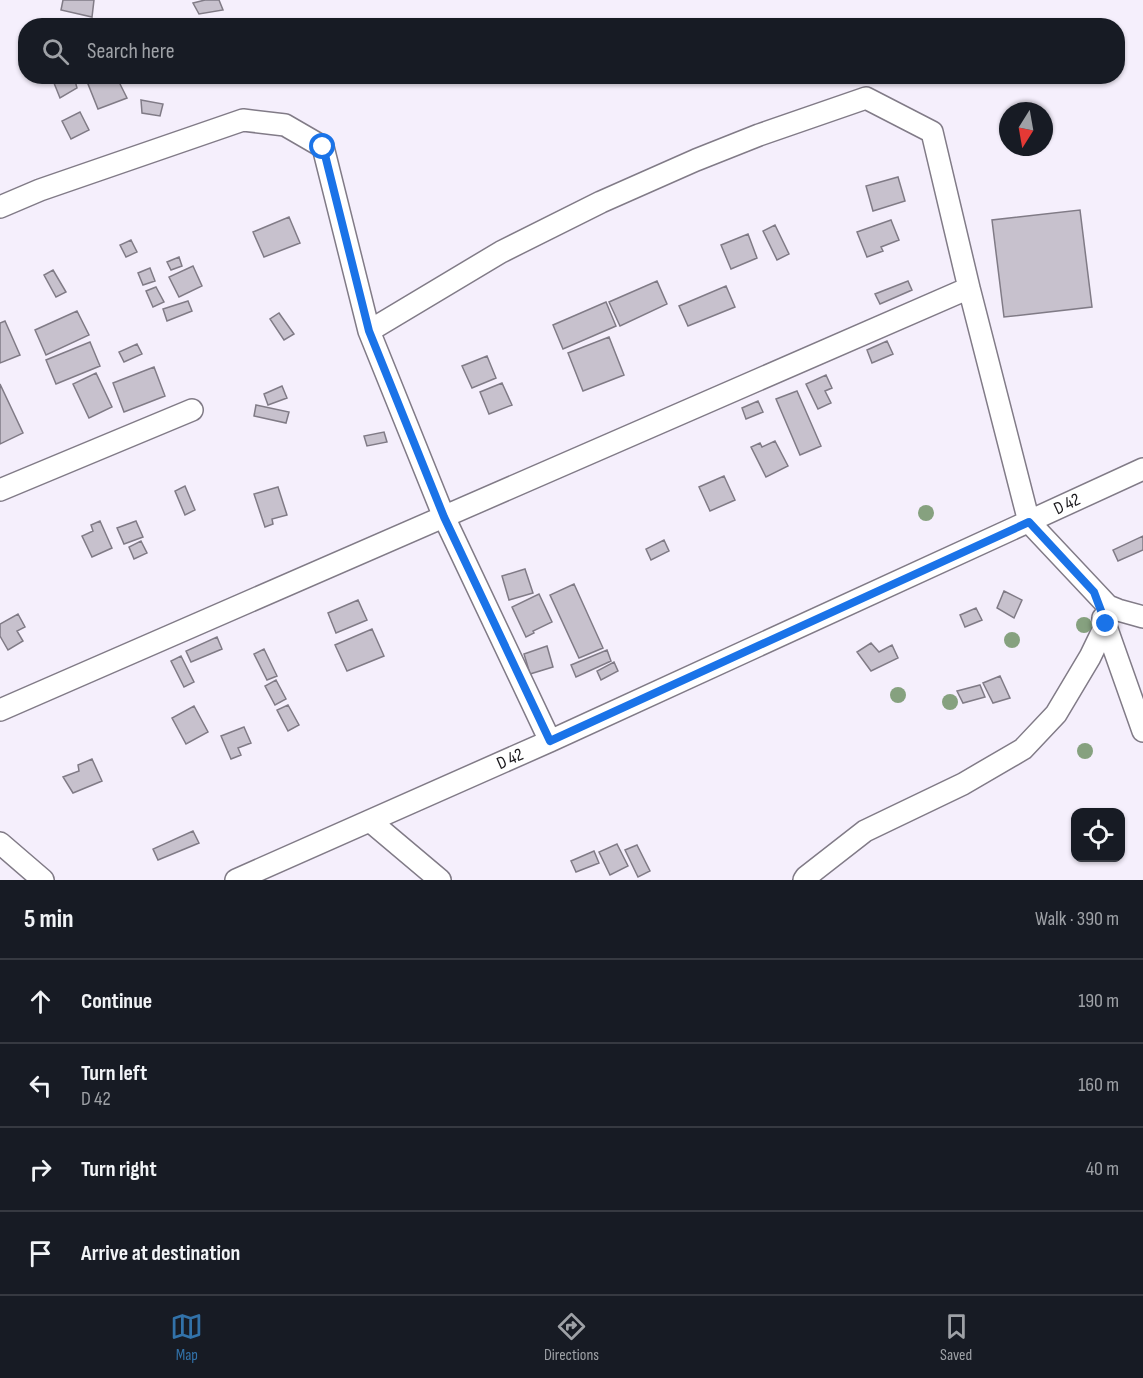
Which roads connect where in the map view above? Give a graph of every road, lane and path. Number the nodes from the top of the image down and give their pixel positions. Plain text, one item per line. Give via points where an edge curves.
1 (0, 207) edge
2 (969, 288) junction
3 (369, 331) junction
4 (192, 410) dead end
5 (1143, 469) edge
6 (0, 490) edge
7 (444, 517) junction
8 (1029, 522) junction
9 (1094, 592) junction
10 (1143, 617) edge
11 (1106, 624) junction
12 (0, 710) edge
13 (1143, 731) edge
14 (550, 741) junction
15 (370, 821) junction
16 (0, 843) edge
17 (43, 880) edge
18 (236, 880) edge
19 (440, 880) edge
20 (804, 880) edge

1 - 3 street via 243,120 285,125 323,147
2 - 3 street via 932,132 866,98 759,135 601,202 501,252
2 - 7 street
2 - 8 street
3 - 7 street
4 - 6 street
5 - 8 street, D 42 / D 42
7 - 12 street
7 - 14 street
8 - 9 street
8 - 14 street, D 42 / D 42
9 - 10 street via 1108,606
9 - 11 street
11 - 13 street
11 - 20 street via 1056,714 1023,749 963,784 865,831
14 - 15 street, D 42 / D 42
15 - 18 street, D 42 / D 42
15 - 19 street
16 - 17 street

